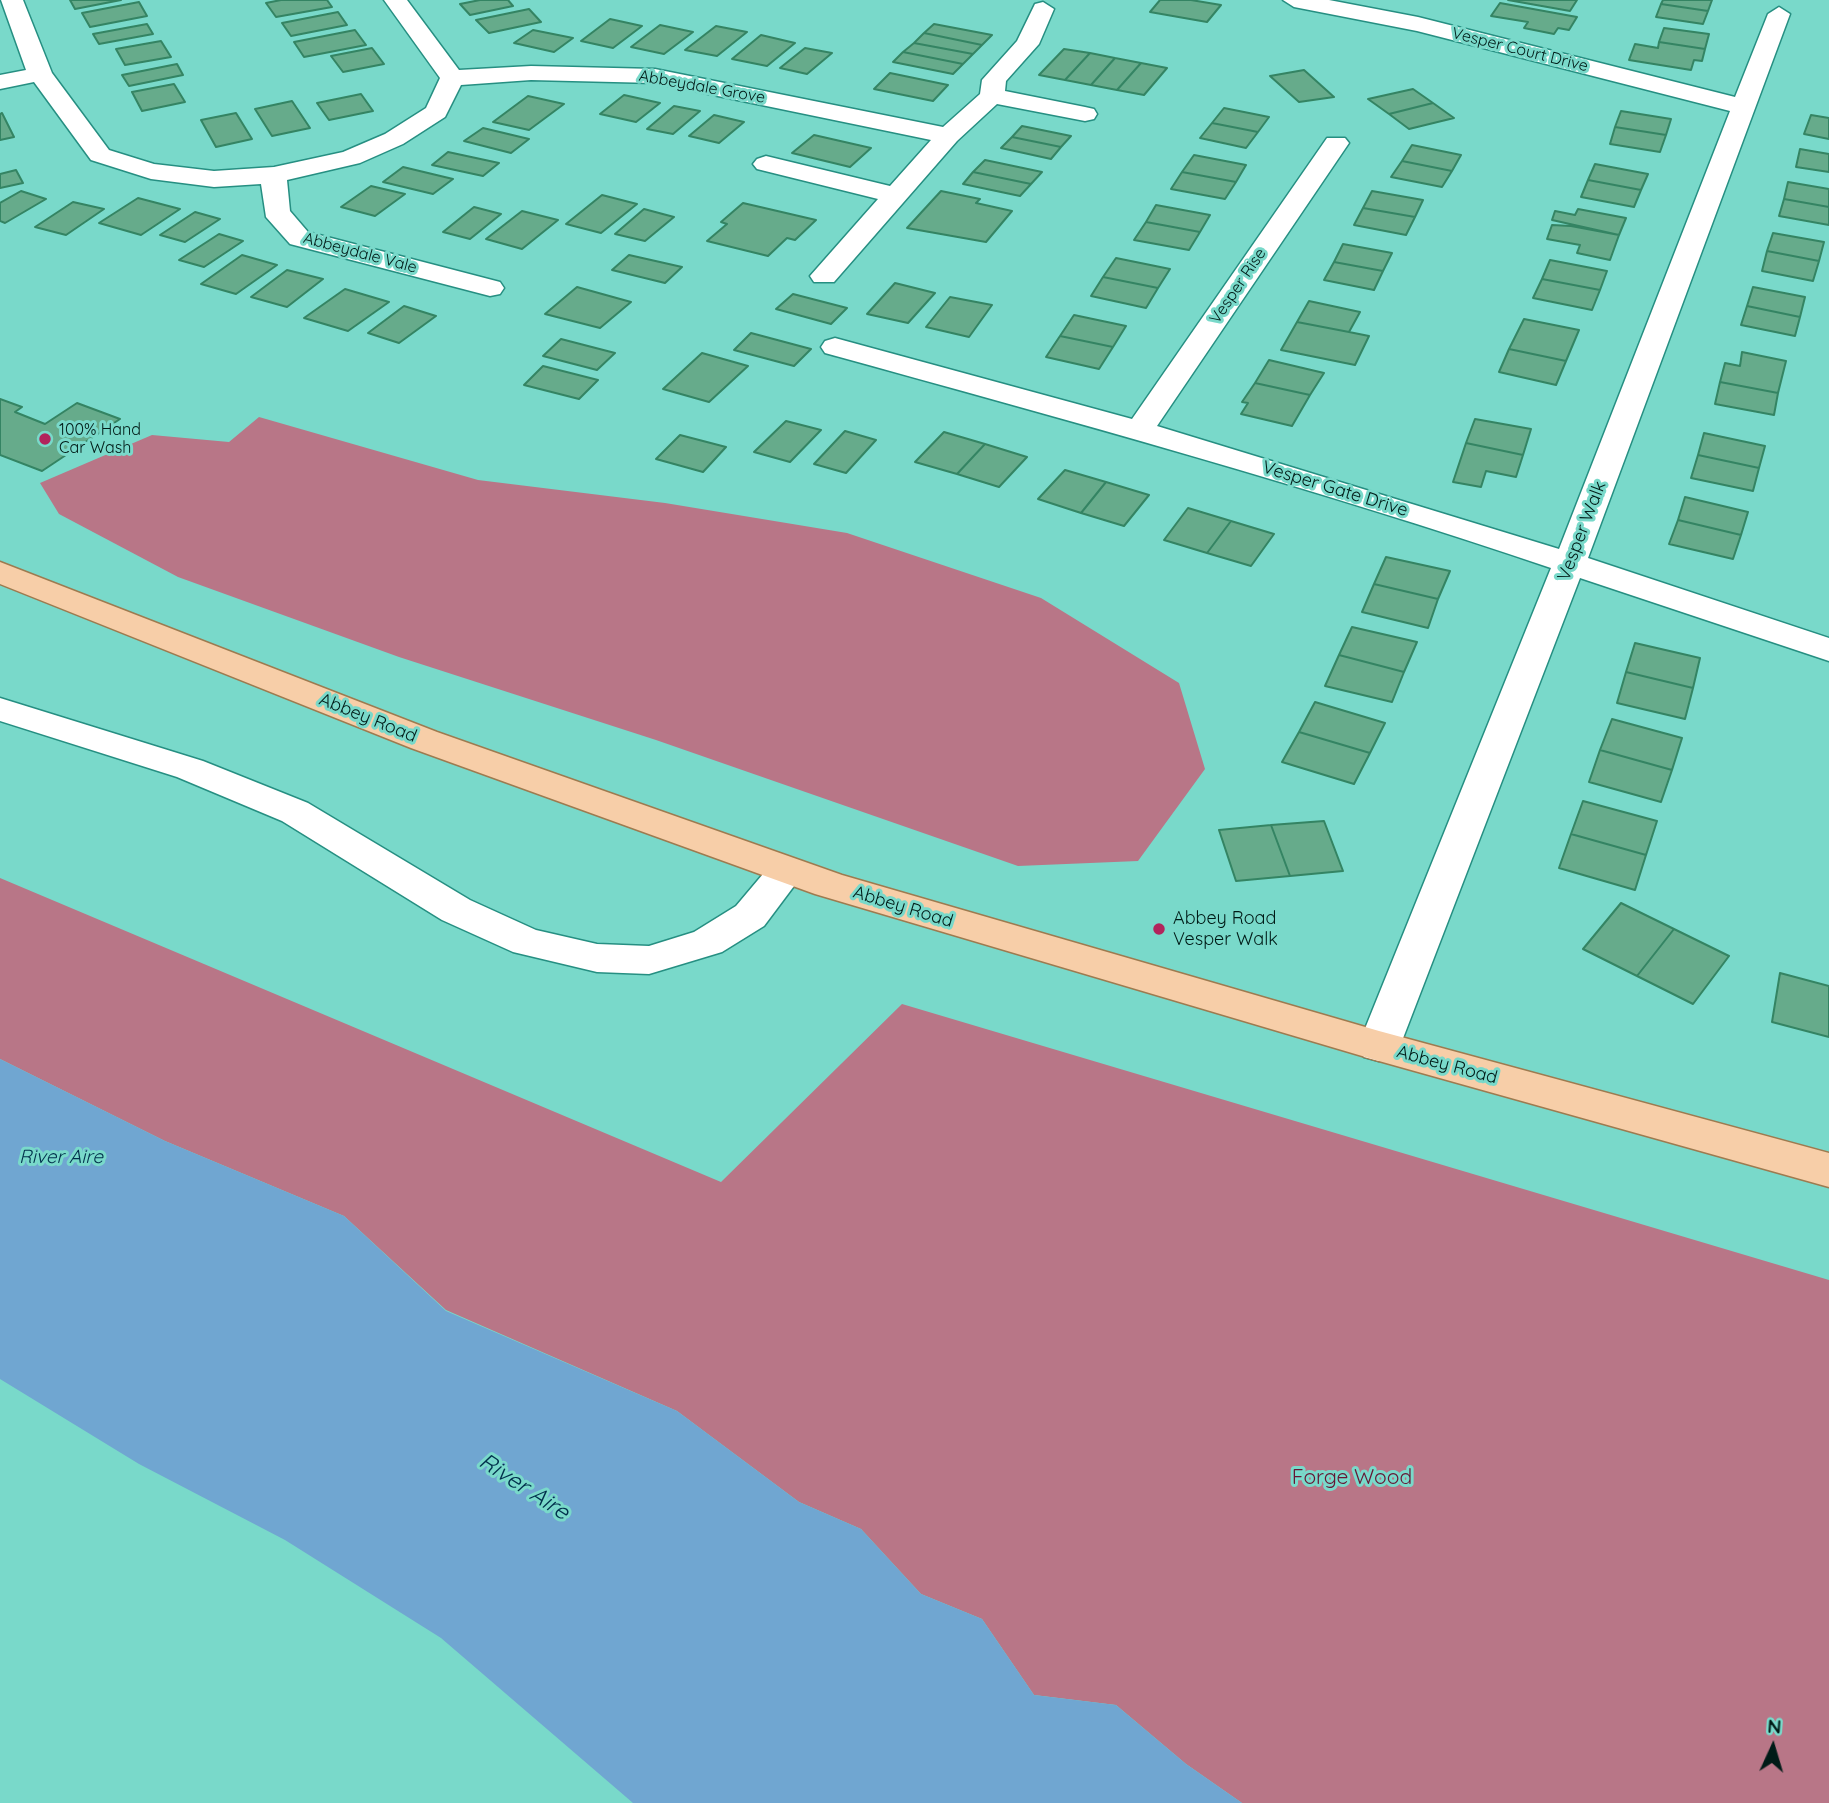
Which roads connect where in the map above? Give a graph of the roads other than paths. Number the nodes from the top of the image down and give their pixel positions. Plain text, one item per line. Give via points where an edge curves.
1 (12, 0) edge
2 (395, 0) edge
3 (1294, 0) edge
4 (1043, 9) dead end
5 (1779, 14) dead end
6 (40, 74) junction
7 (452, 78) junction
8 (0, 82) edge
9 (992, 96) junction
10 (1745, 107) junction
11 (1085, 114) dead end
12 (948, 136) junction
13 (1336, 143) dead end
14 (766, 164) dead end
15 (274, 175) junction
16 (894, 195) junction
17 (824, 276) dead end
18 (490, 288) dead end
19 (835, 347) dead end
20 (1139, 430) junction
21 (1570, 562) junction
22 (0, 572) edge
23 (1829, 650) edge
24 (0, 709) edge
25 (787, 870) junction
26 (1379, 1046) junction
27 (1829, 1170) edge

1 - 6 street
2 - 7 street
3 - 10 street, Vesper Court Drive via 1424,16
4 - 9 street via 1027,44 994,80
5 - 10 street, Vesper Walk
6 - 8 street
6 - 15 street via 100,155 151,172 214,179
7 - 12 street, Abbeydale Grove via 531,73 656,76
7 - 15 street via 436,112 394,139 351,158
9 - 11 street
9 - 12 street
10 - 21 street, Vesper Walk
12 - 16 street
13 - 20 street, Vesper Rise
14 - 16 street
15 - 18 street, Abbeydale Vale via 274,209 284,226 299,238
16 - 17 street
19 - 20 street, Vesper Gate Drive
20 - 21 street, Vesper Gate Drive
21 - 23 street, Vesper Gate Drive
21 - 26 street, Vesper Walk
22 - 25 main road, Abbey Road via 424,740
24 - 25 street via 190,769 295,812 456,910 527,942 597,958 649,960 708,942 750,916
25 - 26 main road, Abbey Road
26 - 27 main road, Abbey Road

